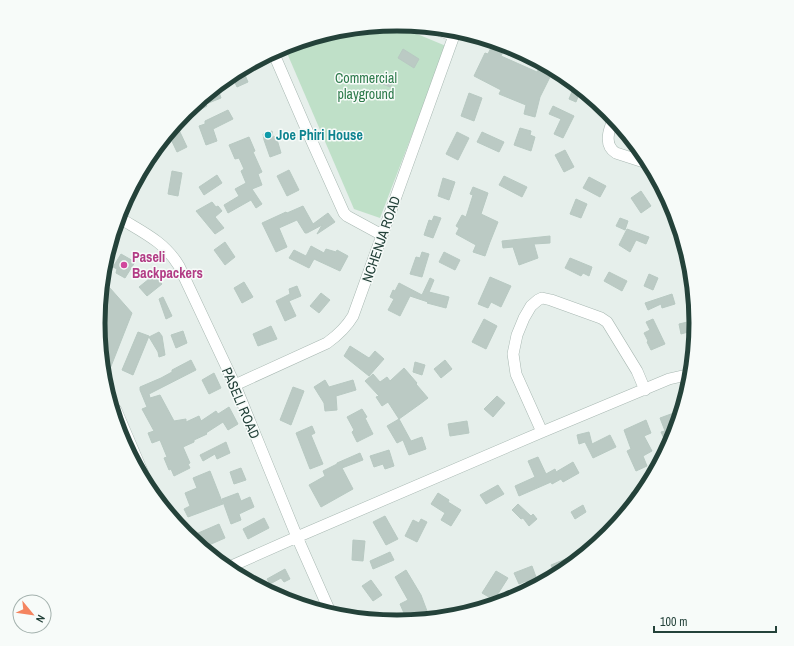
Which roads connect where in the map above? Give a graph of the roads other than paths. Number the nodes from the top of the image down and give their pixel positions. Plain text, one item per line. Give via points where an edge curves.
1 (454, 37) edge
2 (275, 58) edge
3 (612, 125) edge
4 (640, 161) edge
5 (123, 220) edge
6 (382, 235) junction
7 (684, 376) edge
8 (235, 385) junction
9 (645, 390) junction
10 (542, 432) junction
11 (297, 537) junction
12 (234, 565) edge
13 (328, 606) edge

1 - 6 street, NCHENJA ROAD
2 - 6 street via 344,213
3 - 4 street via 608,137 611,149
5 - 8 street, PASELI ROAD via 156,240 173,257
6 - 8 street, NCHENJA ROAD via 356,310 347,326 327,343
7 - 9 street
8 - 11 street, PASELI ROAD
9 - 10 street
9 - 10 street via 637,371 607,322 542,298 531,306 524,318 513,354 517,377
10 - 11 street
11 - 12 street
11 - 13 street, PASELI ROAD

